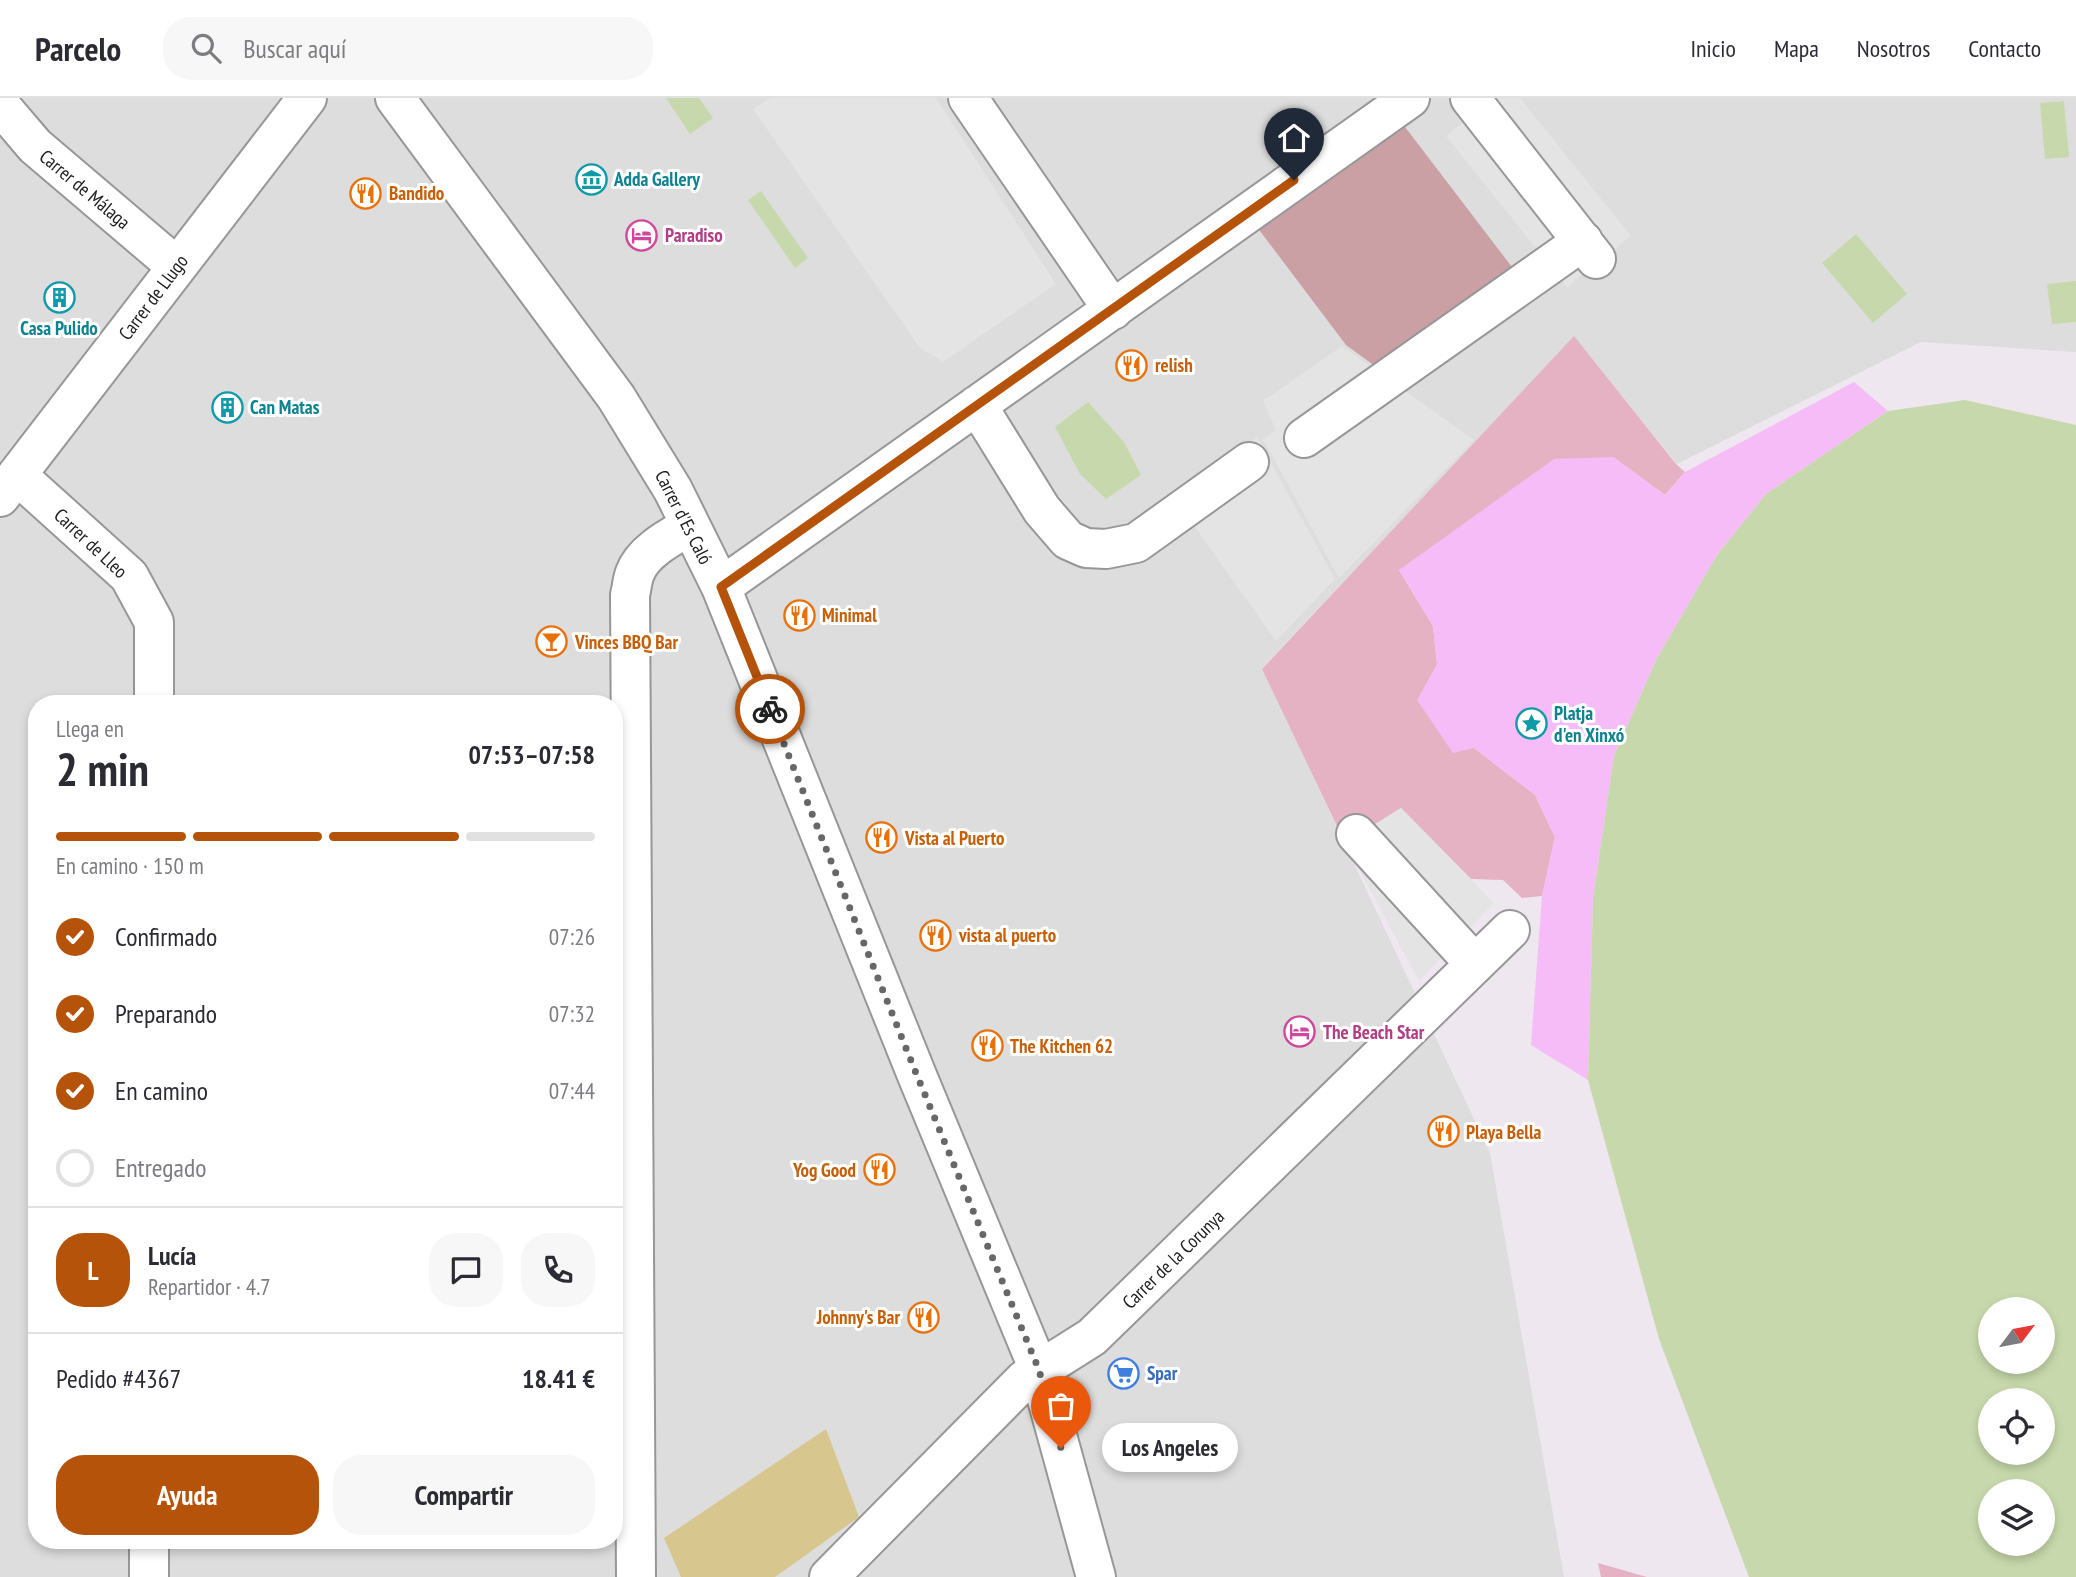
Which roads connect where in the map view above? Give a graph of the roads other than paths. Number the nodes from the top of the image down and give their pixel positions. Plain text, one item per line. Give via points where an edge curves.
1 (307, 98) edge
2 (395, 98) edge
3 (968, 98) edge
4 (1410, 98) edge
5 (1470, 98) edge
6 (0, 104) edge
7 (176, 267) junction
8 (1113, 310) junction
9 (977, 405) junction
10 (1304, 439) dead end
11 (1249, 462) dead end
12 (9, 486) edge
13 (690, 526) junction
14 (721, 587) junction
15 (153, 695) edge
16 (1356, 834) dead end
17 (1510, 930) dead end
18 (1475, 964) junction
19 (1039, 1370) junction
20 (149, 1549) edge
21 (149, 1577) edge
22 (636, 1577) edge
23 (829, 1577) edge
24 (1096, 1577) edge

1 - 7 street, Carrer de Llugo
2 - 13 street, Carrer d'Es Caló via 616,397
3 - 8 street
4 - 8 street
5 - 10 street via 1590,250
6 - 7 street, Carrer de Málaga via 35,146
7 - 12 street, Carrer de Llugo
8 - 9 street
9 - 11 street via 1042,510 1068,540 1086,548 1136,543
9 - 14 street
12 - 15 street, Carrer de Lleo via 129,576 155,622
13 - 14 street, Carrer d'Es Caló
13 - 22 street via 643,559 630,596
14 - 19 street, Carrer d'Es Caló
16 - 18 street
17 - 18 street, Carrer de la Corunya
18 - 19 street, Carrer de la Corunya via 1092,1337
19 - 23 street, Carrer de la Corunya
19 - 24 street, Carrer d'Es Caló
20 - 21 street

